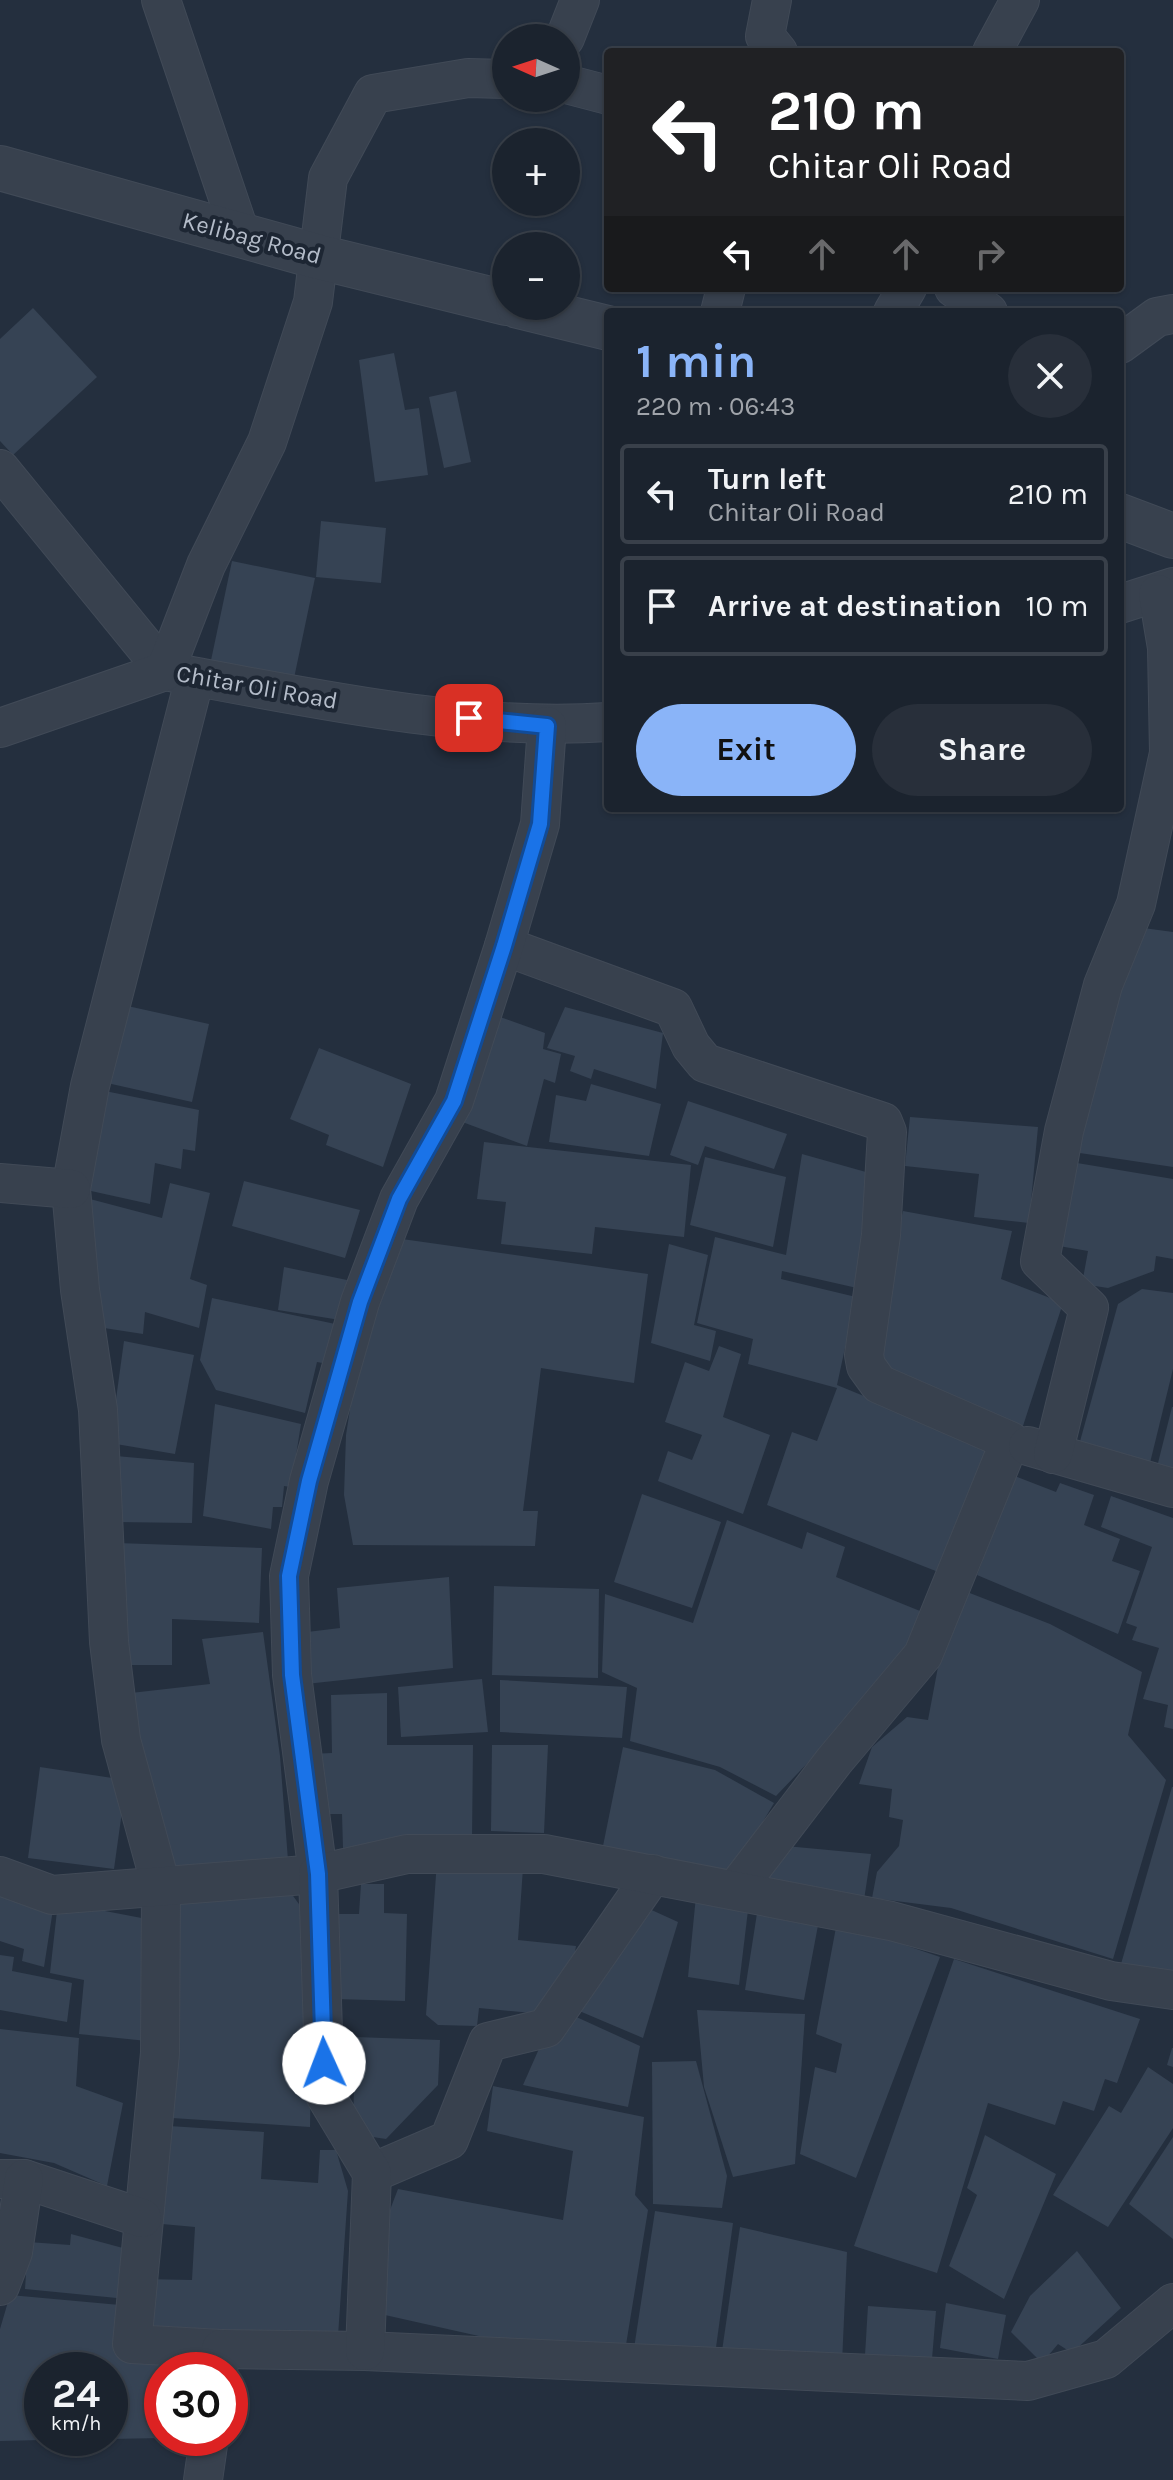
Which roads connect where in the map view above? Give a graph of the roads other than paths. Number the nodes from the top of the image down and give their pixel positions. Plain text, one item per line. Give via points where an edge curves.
1 (161, 0) edge
2 (580, 0) edge
3 (748, 0) edge
4 (1020, 0) edge
5 (571, 24) edge
6 (772, 29) edge
7 (994, 48) edge
8 (492, 79) edge
9 (580, 88) edge
10 (604, 94) edge
11 (0, 168) edge
12 (241, 236) junction
13 (319, 257) junction
14 (960, 292) edge
15 (492, 300) edge
16 (982, 308) edge
17 (1173, 314) edge
18 (575, 320) edge
19 (604, 327) edge
20 (1124, 341) edge
21 (0, 469) edge
22 (1124, 518) edge
23 (1173, 536) edge
24 (1166, 590) edge
25 (1124, 603) edge
26 (180, 674) junction
27 (604, 722) edge
28 (547, 726) junction
29 (0, 728) edge
30 (504, 946) junction
31 (0, 1183) edge
32 (71, 1189) junction
33 (1010, 1441) junction
34 (1053, 1454) junction
35 (1173, 1488) edge
36 (318, 1874) junction
37 (653, 1874) junction
38 (0, 1876) edge
39 (161, 1886) junction
40 (736, 1889) junction
41 (1173, 1990) edge
42 (372, 2173) junction
43 (12, 2179) edge
44 (142, 2218) junction
45 (0, 2286) edge
46 (1173, 2303) edge
47 (365, 2351) junction
48 (176, 2352) edge
49 (248, 2358) edge
50 (206, 2456) edge
51 (203, 2480) edge

1 - 12 street
2 - 5 street
3 - 6 street
4 - 7 street
8 - 13 street via 373,94 328,178
9 - 10 street
11 - 12 street, Kelibag Road
12 - 13 street, Kelibag Road
13 - 15 street, Kelibag Road
13 - 26 street via 313,302 267,442 206,565
14 - 16 street
17 - 20 street via 1157,317
18 - 19 street
21 - 26 street, Chitar Oli Road
22 - 23 street
24 - 25 street
24 - 34 street via 1169,753 1136,904 1103,985 1064,1131 1040,1261 1089,1308
26 - 28 street, Chitar Oli Road via 354,704
26 - 29 street
26 - 32 street
27 - 28 street, Chitar Oli Road
28 - 30 street via 540,824
30 - 33 street via 673,1008 705,1063 883,1122 887,1132 881,1235 866,1366 879,1384
30 - 36 street via 454,1101 399,1199 360,1302 309,1481 289,1576 292,1675
31 - 32 street
32 - 39 street via 98,1410 109,1642 121,1740
33 - 34 street
33 - 40 street via 923,1655
34 - 35 street
36 - 37 street via 407,1854 544,1854
36 - 39 street
36 - 42 street via 325,2095
37 - 40 street
37 - 42 street via 546,2028 488,2042 449,2140
38 - 39 street via 52,1895
39 - 44 street via 160,2053
40 - 41 street via 891,1921 1111,1981
42 - 47 street
43 - 44 street
43 - 45 street via 13,2252
44 - 48 street via 132,2344
46 - 47 street via 1106,2359 1028,2381
47 - 49 street
50 - 51 street

